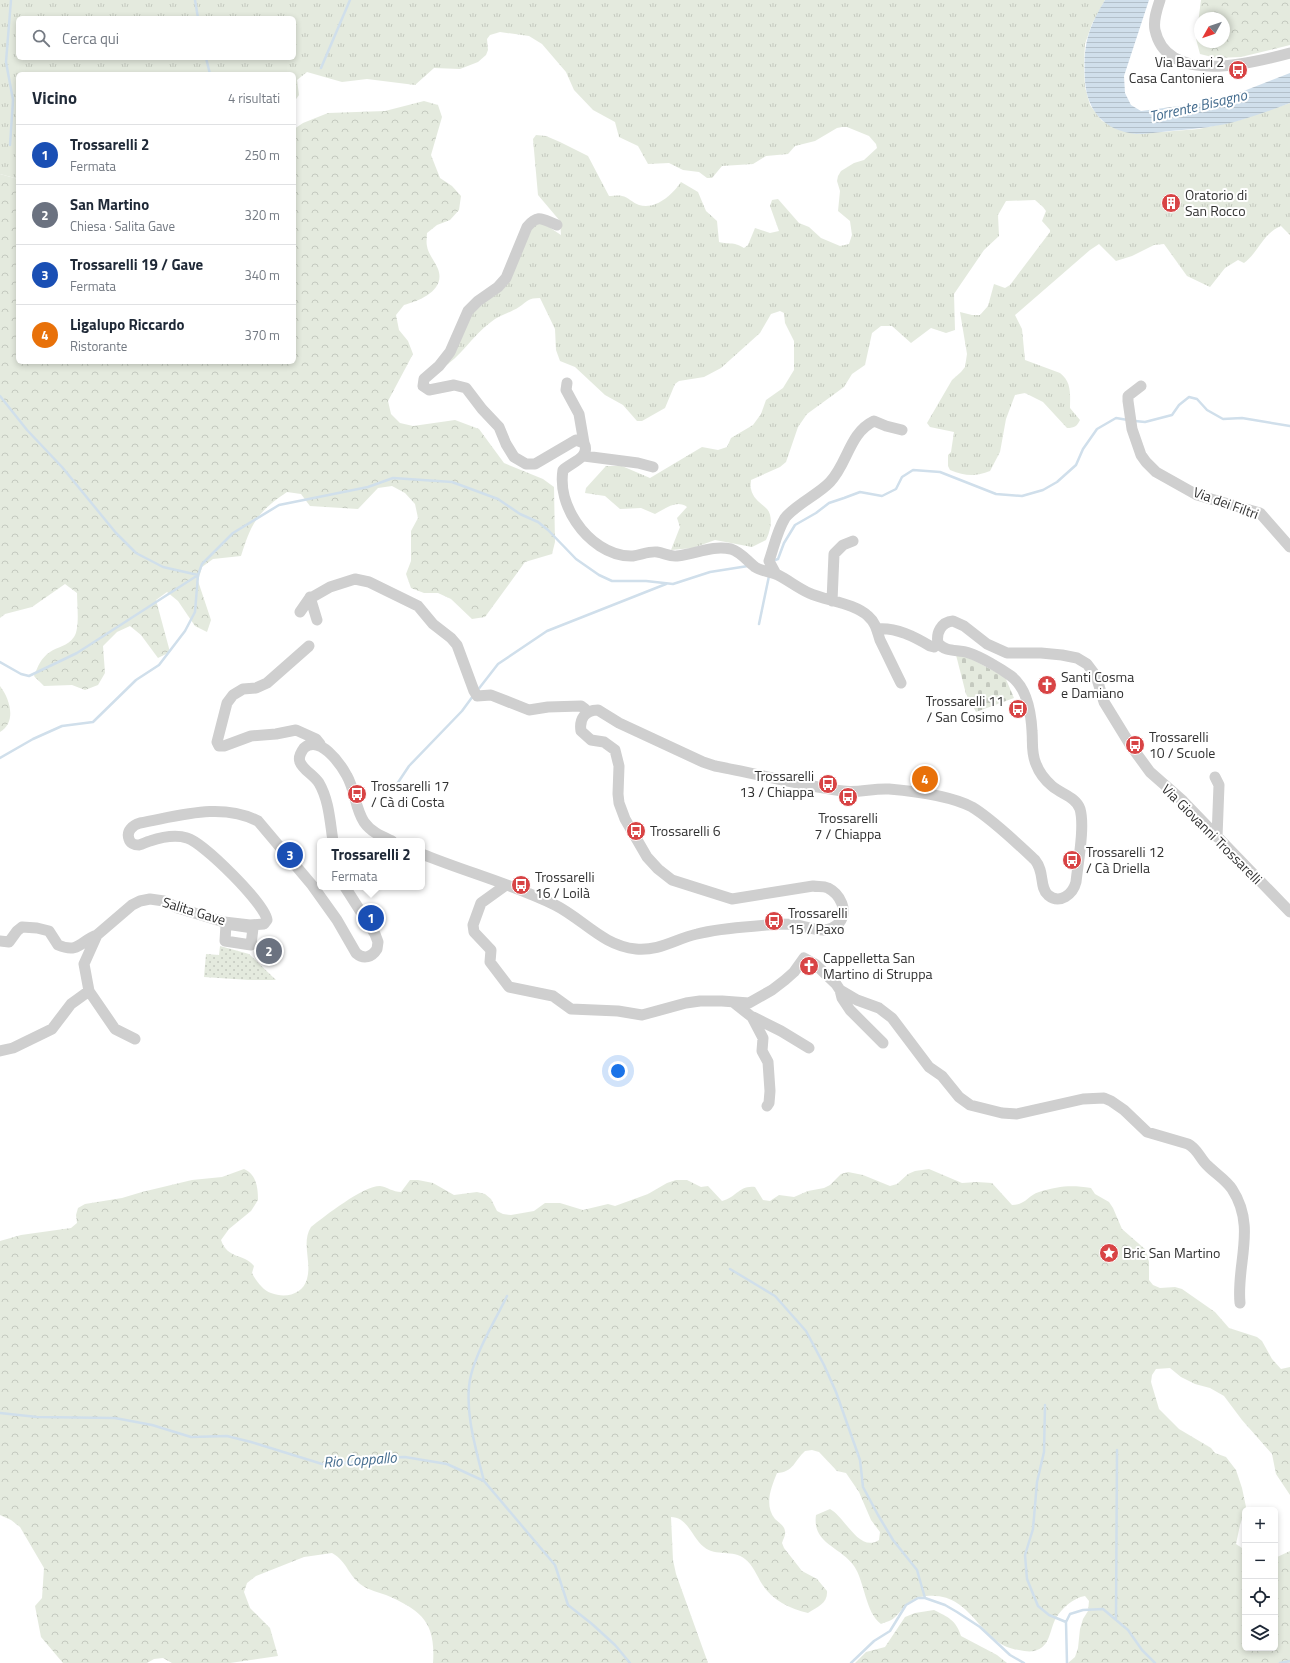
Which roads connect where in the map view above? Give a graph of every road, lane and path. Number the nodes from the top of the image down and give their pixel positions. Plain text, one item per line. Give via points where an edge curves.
1 (1160, 0) edge
2 (1290, 54) edge
3 (557, 225) dead end
4 (567, 383) dead end
5 (1141, 386) dead end
6 (902, 430) dead end
7 (584, 443) junction
8 (584, 456) junction
9 (653, 467) dead end
10 (853, 540) dead end
11 (1290, 547) edge
12 (766, 566) junction
13 (310, 597) junction
14 (832, 601) junction
15 (300, 612) dead end
16 (317, 620) dead end
17 (877, 629) junction
18 (938, 643) junction
19 (309, 646) dead end
20 (901, 684) dead end
21 (587, 713) junction
22 (320, 744) junction
23 (1215, 777) dead end
24 (1217, 837) junction
25 (332, 838) edge
26 (386, 838) edge
27 (425, 855) edge
28 (506, 884) junction
29 (347, 890) edge
30 (1290, 912) edge
31 (97, 935) junction
32 (0, 942) edge
33 (840, 990) junction
34 (89, 991) junction
35 (734, 1002) junction
36 (752, 1017) junction
37 (135, 1039) dead end
38 (883, 1043) dead end
39 (809, 1048) dead end
40 (0, 1051) edge
41 (767, 1106) dead end
42 (1240, 1303) dead end

1 - 2 street via 1155,29 1159,41 1169,54 1182,62 1203,66 1236,66
3 - 7 street via 541,218 532,222 506,278 468,311 450,352 423,383 429,390 454,385 466,388 499,427 514,457 526,464 535,464 576,440
4 - 7 street via 566,390 579,414
5 - 11 street, Via dei Filtri via 1128,396 1128,401 1132,429 1146,462 1156,472 1197,495 1260,513
6 - 12 street via 874,421 861,429 830,482 786,517 780,526
7 - 8 street
8 - 9 street
8 - 12 street via 563,470 564,495 570,514 578,526 602,548 616,554 632,556 657,552 677,556 715,547 732,550 747,558 756,568
10 - 14 street via 834,554
12 - 14 street via 808,593
13 - 15 street
13 - 16 street
13 - 21 street via 344,582 358,579 369,582 418,606 433,624 451,638 457,645 477,696 491,695 529,710 575,706 583,707
14 - 17 street via 863,612
17 - 18 street via 898,631 934,647
17 - 20 street
18 - 21 street via 944,648 971,653 1002,670 1018,682 1023,691 1030,714 1033,757 1037,766 1052,786 1072,798 1080,809 1076,882 1073,890 1065,897 1057,898 1046,894 1040,867 1035,860 987,818 960,802 888,789 843,791 715,766 618,723 601,711
18 - 24 street, Via Giovanni Trossarelli via 937,635 940,628 953,621 964,626 986,644 1007,654 1062,655 1077,658 1087,664 1096,676 1104,702 1141,762
19 - 22 street via 267,683 256,688 243,689 232,695 227,703 217,742 221,747 251,736 296,730 316,739
21 - 28 street via 582,717 580,724 583,735 591,740 607,743 617,753 619,803 625,819 647,857 658,869 672,880 732,899 813,886 821,887 833,892 842,904 842,919 830,929 818,930 784,924 743,927 695,934 664,946 636,949 600,937 573,915
22 - 25 street via 307,745 299,759 322,788
22 - 26 street via 347,775 358,809 370,830
23 - 24 street via 1219,785
24 - 30 street, Via Giovanni Trossarelli
27 - 28 street
28 - 35 street via 481,903 473,926 474,932 489,947 490,962 508,986 553,996 572,1009 642,1015 692,1002
29 - 31 street, Salita Gave via 377,938 377,949 367,957 356,953 312,885 258,821 234,812 206,812 140,823 131,829 128,836 130,841 140,844 164,837 187,838 203,847 226,868 266,915 258,925 240,924 150,899 132,905
31 - 32 street via 81,946 69,947 58,945 49,931 26,927 19,929 9,942
31 - 34 street, Salita Gave via 84,964
33 - 35 street via 815,964 804,958 794,972 772,990 749,1003
33 - 38 street via 850,1010
33 - 42 street via 879,1008 892,1018 929,1067 942,1076 970,1105 1018,1114 1083,1099 1104,1098 1124,1110 1147,1132 1194,1147 1208,1166 1232,1189 1243,1216 1245,1251 1239,1291
34 - 37 street via 115,1029
34 - 40 street via 71,1004 52,1029 13,1048
35 - 36 street
36 - 39 street
36 - 41 street via 763,1038 762,1051 768,1066 770,1099

